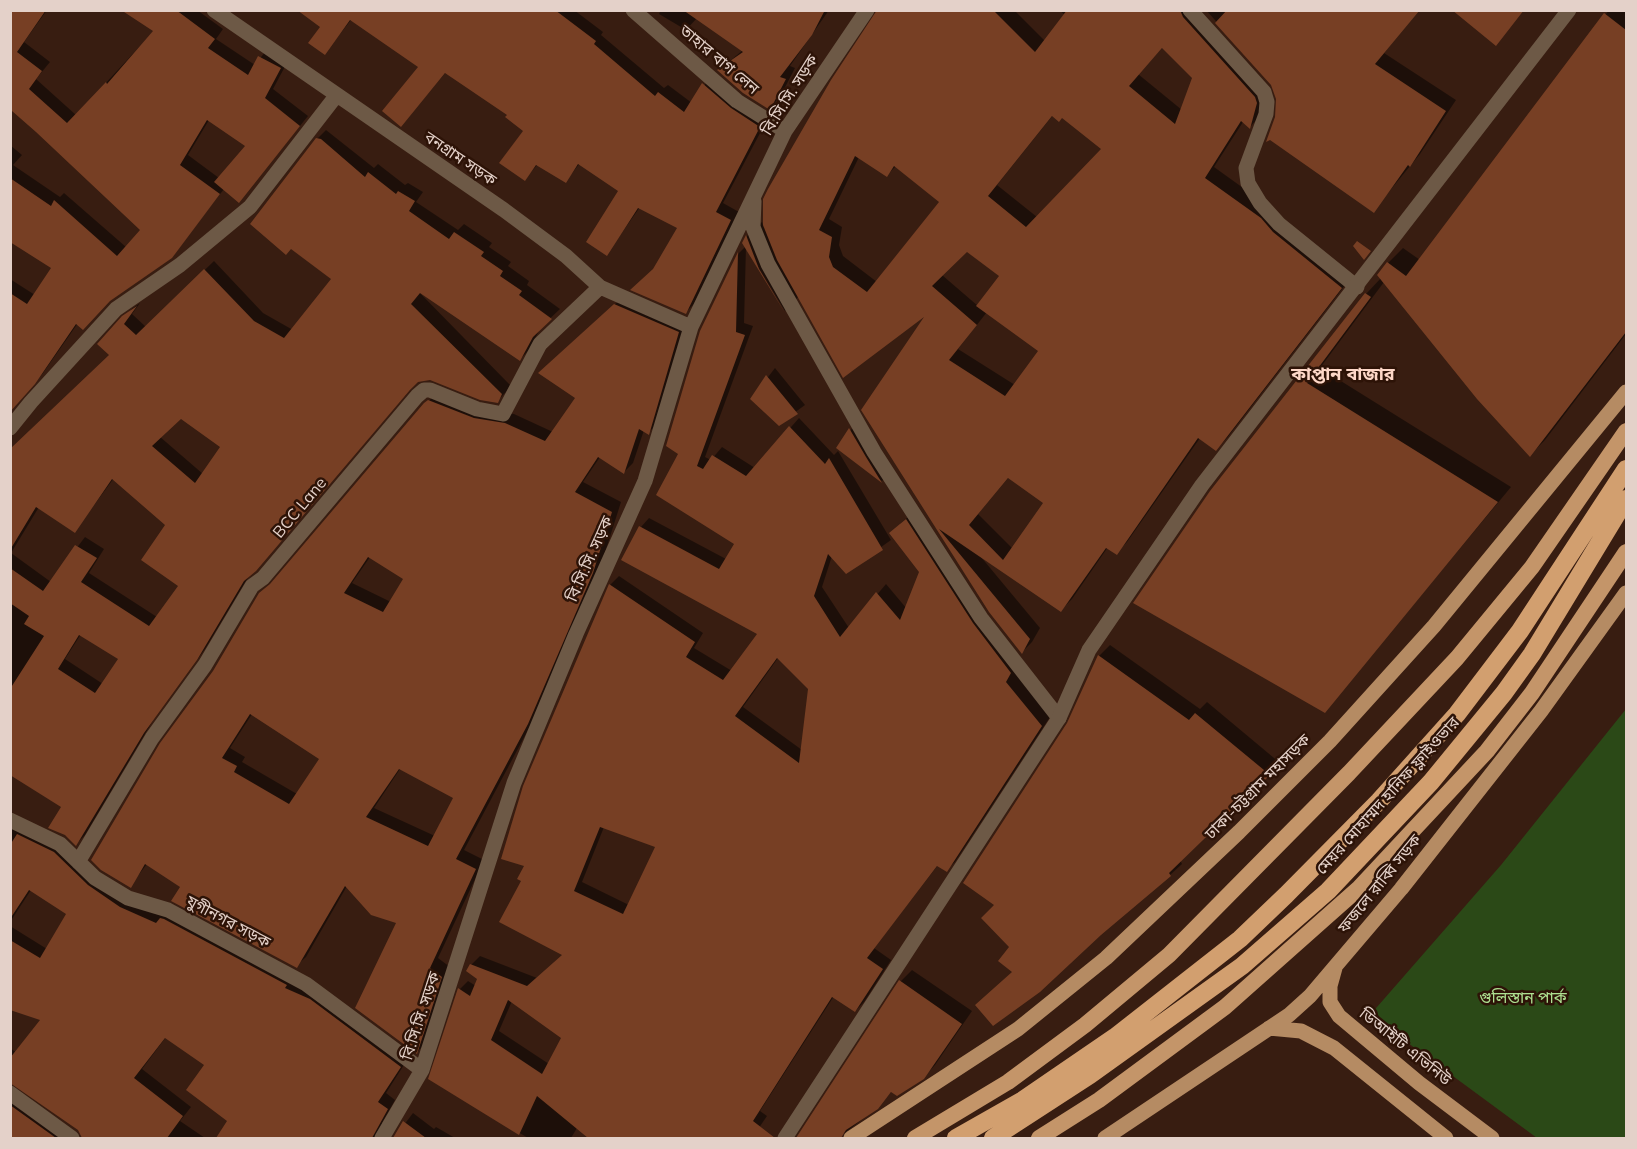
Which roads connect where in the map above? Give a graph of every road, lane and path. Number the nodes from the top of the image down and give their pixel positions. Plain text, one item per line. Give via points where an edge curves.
1 (214, 10) edge
2 (633, 10) edge
3 (867, 10) edge
4 (1190, 10) edge
5 (1569, 10) edge
6 (336, 96) junction
7 (785, 131) junction
8 (755, 195) junction
9 (600, 287) junction
10 (1357, 287) junction
11 (691, 327) junction
12 (1626, 392) edge
13 (10, 428) edge
14 (1626, 432) edge
15 (1626, 469) edge
16 (1626, 499) edge
17 (1626, 552) edge
18 (1626, 594) edge
19 (1059, 718) junction
20 (10, 820) edge
21 (78, 862) junction
22 (1336, 966) junction
23 (1269, 1028) junction
24 (422, 1070) junction
25 (10, 1093) edge
26 (72, 1138) edge
27 (382, 1138) edge
28 (785, 1138) edge
29 (851, 1138) edge
30 (915, 1138) edge
31 (956, 1138) edge
32 (993, 1138) edge
33 (1039, 1138) edge
34 (1105, 1138) edge
35 (1446, 1138) edge
36 (1492, 1138) edge

1 - 6 street, বনগ্রাম সড়ক
2 - 7 street, তাহার বাগ লেন via 737,101
3 - 7 street, বি.সি.সি. সড়ক
4 - 10 street via 1264,92 1266,114 1246,168 1248,183 1260,203 1279,224
5 - 10 street
6 - 9 street, বনগ্রাম সড়ক via 504,210
6 - 13 street via 250,207 180,265 116,309
7 - 8 street, বি.সি.সি. সড়ক
8 - 11 street, বি.সি.সি. সড়ক
8 - 19 street via 753,227 768,264 874,452 981,618
9 - 11 street, বনগ্রাম সড়ক
9 - 21 street, BCC Lane via 540,344 503,414 477,410 430,390 417,396 263,578 252,586 205,665 152,738
10 - 19 street via 1202,485 1089,650
11 - 24 street, বি.সি.সি. সড়ক via 645,481 514,783
12 - 29 main road, ঢাকা-চট্টগ্রাম মহাসড়ক via 1434,626 1330,741 1239,832 1106,958 1018,1029
14 - 30 highway via 1532,567 1457,658 1169,955 1086,1025 1008,1082
15 - 31 highway, মেয়র মোহাম্মদ হানিফ ফ্লাইওভার via 1506,649 1423,753 1240,939 1115,1038 1023,1100
16 - 32 highway, মেয়র মোহাম্মদ হানিফ ফ্লাইওভার via 1504,693 1431,782 1328,891 1242,966 1090,1075
17 - 33 highway via 1532,693 1487,751 1359,888 1225,1007 1099,1100
18 - 22 main road, ফজলে রাব্বি সড়ক via 1541,711
19 - 28 street
20 - 21 street, যুগীনগর সড়ক via 60,844
21 - 24 street, যুগীনগর সড়ক via 95,878 128,898 168,910 306,984
22 - 23 main road, ফজলে রাব্বি সড়ক via 1310,996
22 - 36 main road, ডিআইটি এভিনিউ via 1330,1002 1339,1016
23 - 34 main road, ফজলে রাব্বি সড়ক
23 - 35 main road via 1301,1031 1334,1048
24 - 27 street, বি.সি.সি. সড়ক
25 - 26 street

